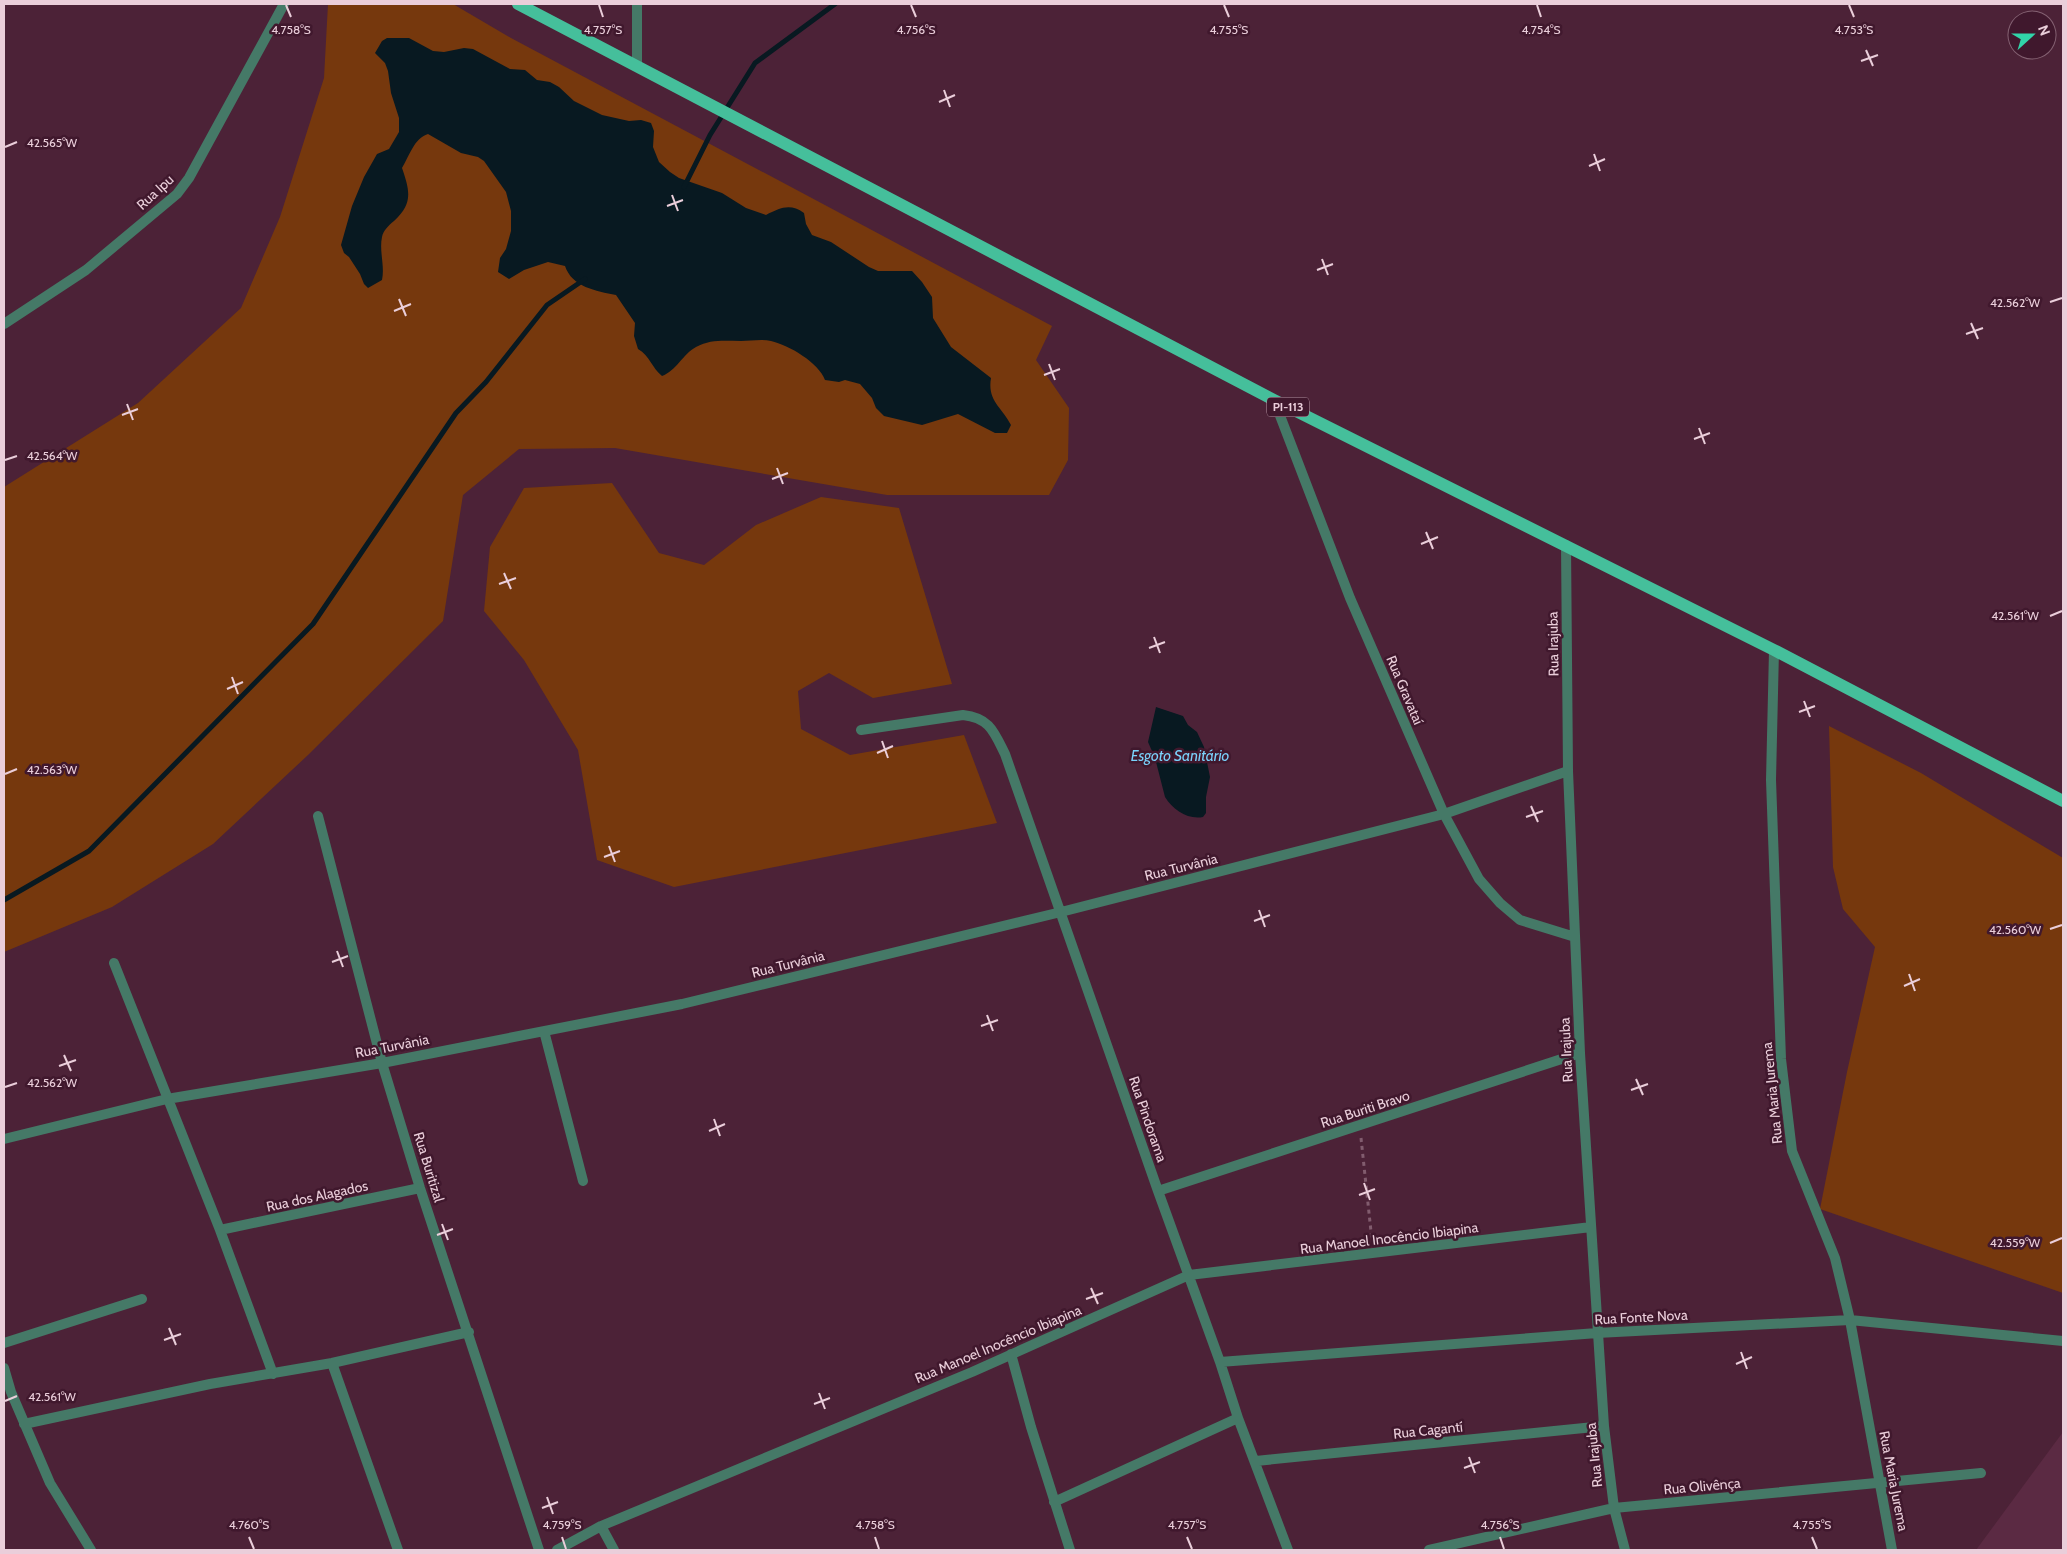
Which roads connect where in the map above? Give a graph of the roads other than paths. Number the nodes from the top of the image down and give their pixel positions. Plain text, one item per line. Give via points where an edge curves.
1 (284, 4) edge
2 (518, 4) edge
3 (636, 4) edge
4 (637, 66) junction
5 (4, 324) edge
6 (1274, 400) junction
7 (1566, 545) junction
8 (1774, 650) junction
9 (861, 730) dead end
10 (1568, 770) junction
11 (2063, 801) edge
12 (1444, 814) junction
13 (318, 816) dead end
14 (1062, 912) junction
15 (1575, 937) junction
16 (114, 963) dead end
17 (544, 1031) junction
18 (1580, 1053) junction
19 (382, 1063) junction
20 (167, 1099) junction
21 (4, 1139) edge
22 (583, 1182) dead end
23 (420, 1188) junction
24 (1158, 1191) junction
25 (1591, 1227) junction
26 (220, 1230) junction
27 (1189, 1276) junction
28 (142, 1299) dead end
29 (1850, 1320) junction
30 (469, 1332) junction
31 (1597, 1333) junction
32 (2063, 1341) edge
33 (4, 1344) edge
34 (1011, 1354) junction
35 (1220, 1362) junction
36 (332, 1363) junction
37 (4, 1368) edge
38 (273, 1374) junction
39 (1238, 1418) junction
40 (24, 1424) junction
41 (1604, 1426) junction
42 (1256, 1461) junction
43 (1981, 1474) dead end
44 (1880, 1483) junction
45 (1054, 1502) junction
46 (1614, 1508) junction
47 (601, 1526) junction
48 (91, 1550) edge
49 (398, 1550) edge
50 (539, 1550) edge
51 (557, 1550) edge
52 (614, 1550) edge
53 (1070, 1550) edge
54 (1288, 1550) edge
55 (1429, 1550) edge
56 (1625, 1550) edge
57 (1892, 1550) edge

1 - 5 street, Rua Ipu via 189,178 176,194 86,270
2 - 4 main road, PI-113
3 - 4 street
4 - 6 main road, PI-113
6 - 7 main road, PI-113
6 - 12 street, Rua Gravataí via 1350,598
7 - 8 main road, PI-113
7 - 10 street, Rua Irajuba
8 - 11 main road, PI-113
8 - 29 street, Rua Maria Jurema via 1771,780 1781,1059 1792,1150 1835,1258
9 - 14 street, Rua Pindorama via 964,715 984,720 1005,754
10 - 12 street, Rua Turvânia
10 - 15 street, Rua Irajuba
12 - 14 street, Rua Turvânia
12 - 15 street, Rua Gravataí via 1479,879 1500,903 1520,920
13 - 19 street, Rua Buritizal
14 - 17 street, Rua Turvânia via 682,1004
14 - 24 street, Rua Pindorama
15 - 18 street, Rua Irajuba
16 - 20 street
17 - 19 street, Rua Turvânia
17 - 22 street
18 - 24 street, Rua Buriti Bravo
18 - 25 street, Rua Irajuba
19 - 20 street, Rua Turvânia
19 - 23 street, Rua Buritizal
20 - 21 street, Rua Turvânia
20 - 26 street
23 - 26 street, Rua dos Alagados
23 - 30 street, Rua Buritizal
24 - 27 street, Rua Pindorama
25 - 27 street, Rua Manoel Inocêncio Ibiapina
25 - 31 street, Rua Irajuba
26 - 38 street
27 - 34 street, Rua Manoel Inocêncio Ibiapina
27 - 35 street, Rua Pindorama
28 - 33 street
29 - 31 street, Rua Fonte Nova
29 - 32 street, Rua Fonte Nova
29 - 44 street, Rua Maria Jurema
30 - 36 street
30 - 50 street, Rua Buritizal
31 - 35 street, Rua Fonte Nova
31 - 41 street, Rua Irajuba
34 - 45 street
34 - 47 street, Rua Manoel Inocêncio Ibiapina
35 - 39 street, Rua Pindorama
36 - 38 street
36 - 49 street
37 - 40 street
38 - 40 street via 210,1384
39 - 42 street, Rua Pindorama
39 - 45 street
40 - 48 street via 50,1483
41 - 42 street, Rua Cagantí
41 - 46 street, Rua Irajuba
42 - 54 street, Rua Pindorama
43 - 44 street, Rua Olivênça
44 - 46 street, Rua Olivênça
44 - 57 street, Rua Maria Jurema
45 - 53 street
46 - 55 street, Rua Olivênça
46 - 56 street, Rua Irajuba
47 - 51 street, Rua Manoel Inocêncio Ibiapina
47 - 52 street

